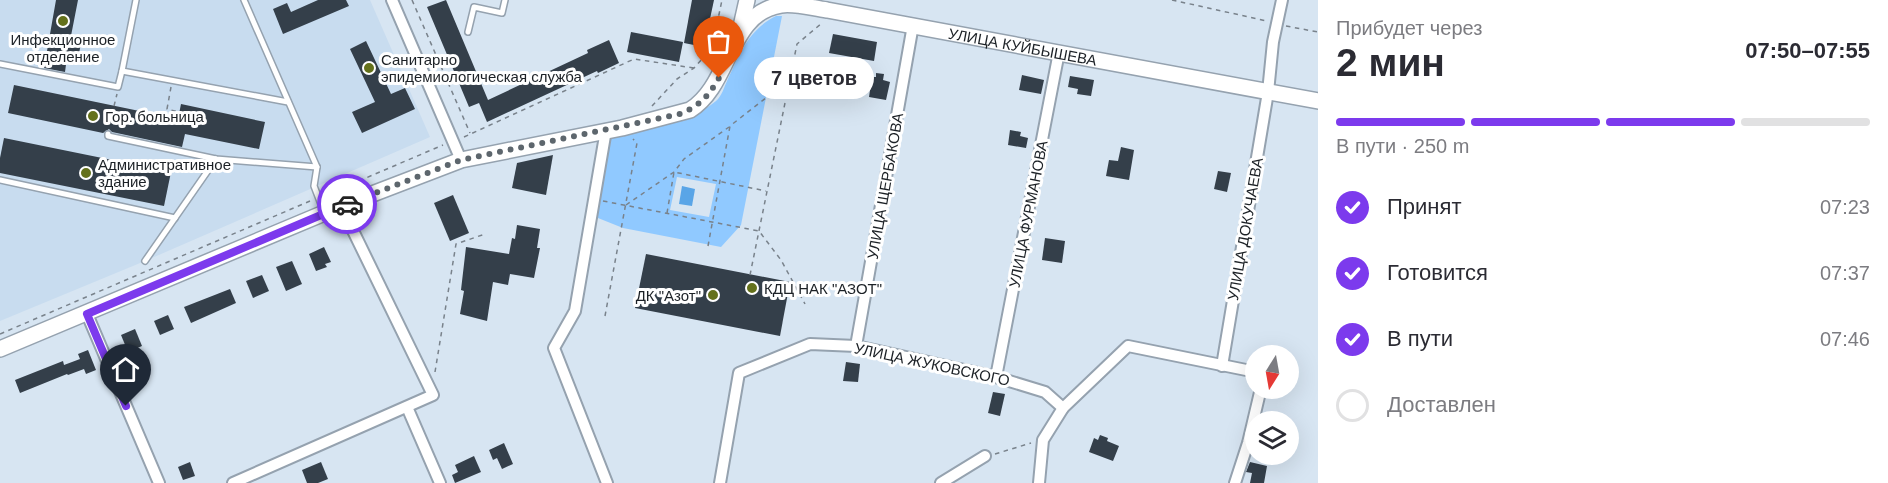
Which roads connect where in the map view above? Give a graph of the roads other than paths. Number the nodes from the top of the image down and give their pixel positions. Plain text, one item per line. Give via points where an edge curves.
1 (136, 0) edge
2 (244, 0) edge
3 (392, 0) edge
4 (505, 0) edge
5 (747, 0) edge
6 (1282, 0) edge
7 (791, 2) edge
8 (771, 4) edge
9 (913, 26) junction
10 (468, 32) dead end
11 (738, 37) junction
12 (1059, 52) junction
13 (0, 64) edge
14 (122, 71) junction
15 (1268, 92) junction
16 (1318, 101) edge
17 (288, 102) junction
18 (606, 130) junction
19 (108, 134) dead end
20 (216, 159) junction
21 (461, 160) junction
22 (317, 167) junction
23 (0, 180) edge
24 (341, 206) junction
25 (324, 214) junction
26 (175, 218) junction
27 (145, 261) dead end
28 (87, 314) junction
29 (856, 346) junction
30 (0, 350) edge
31 (1222, 366) junction
32 (1245, 370) edge
33 (996, 377) junction
34 (1258, 399) edge
35 (407, 407) junction
36 (1063, 408) junction
37 (985, 456) road end
38 (159, 483) edge
39 (233, 483) edge
40 (440, 483) edge
41 (607, 483) edge
42 (720, 483) edge
43 (940, 483) edge
44 (1039, 483) edge
45 (1235, 483) edge

1 - 14 lane
2 - 17 lane
3 - 21 street
4 - 10 lane via 502,13 474,8
5 - 11 main road
6 - 15 street, УЛИЦА ДОКУЧАЕВА
7 - 8 main road, УЛИЦА КУЙБЫШЕВА
7 - 9 main road, УЛИЦА КУЙБЫШЕВА
8 - 11 main road, УЛИЦА КУЙБЫШЕВА
9 - 12 main road, УЛИЦА КУЙБЫШЕВА
9 - 29 street, УЛИЦА ЩЕРБАКОВА
11 - 18 main road via 713,89 699,105 680,114
12 - 15 main road, УЛИЦА КУЙБЫШЕВА
12 - 33 street, УЛИЦА ФУРМАНОВА
13 - 14 lane via 118,87
14 - 17 lane
15 - 16 main road, УЛИЦА КУЙБЫШЕВА
15 - 31 street, УЛИЦА ДОКУЧАЕВА
17 - 22 lane
18 - 21 main road
18 - 41 street via 575,311 554,348
19 - 20 lane
20 - 22 lane
20 - 26 lane
21 - 24 main road
22 - 25 lane via 314,186
23 - 26 lane
24 - 25 main road
24 - 35 street via 433,395
25 - 28 main road
26 - 27 lane
28 - 30 main road
28 - 38 street
29 - 33 street, УЛИЦА ЖУКОВСКОГО
29 - 42 street, УЛИЦА ЖУКОВСКОГО via 810,344 739,373
31 - 32 street
31 - 36 street via 1128,346
33 - 36 street, УЛИЦА ЖУКОВСКОГО via 1045,392
34 - 45 street
35 - 39 street
35 - 40 street
36 - 44 street via 1043,440
37 - 43 street

